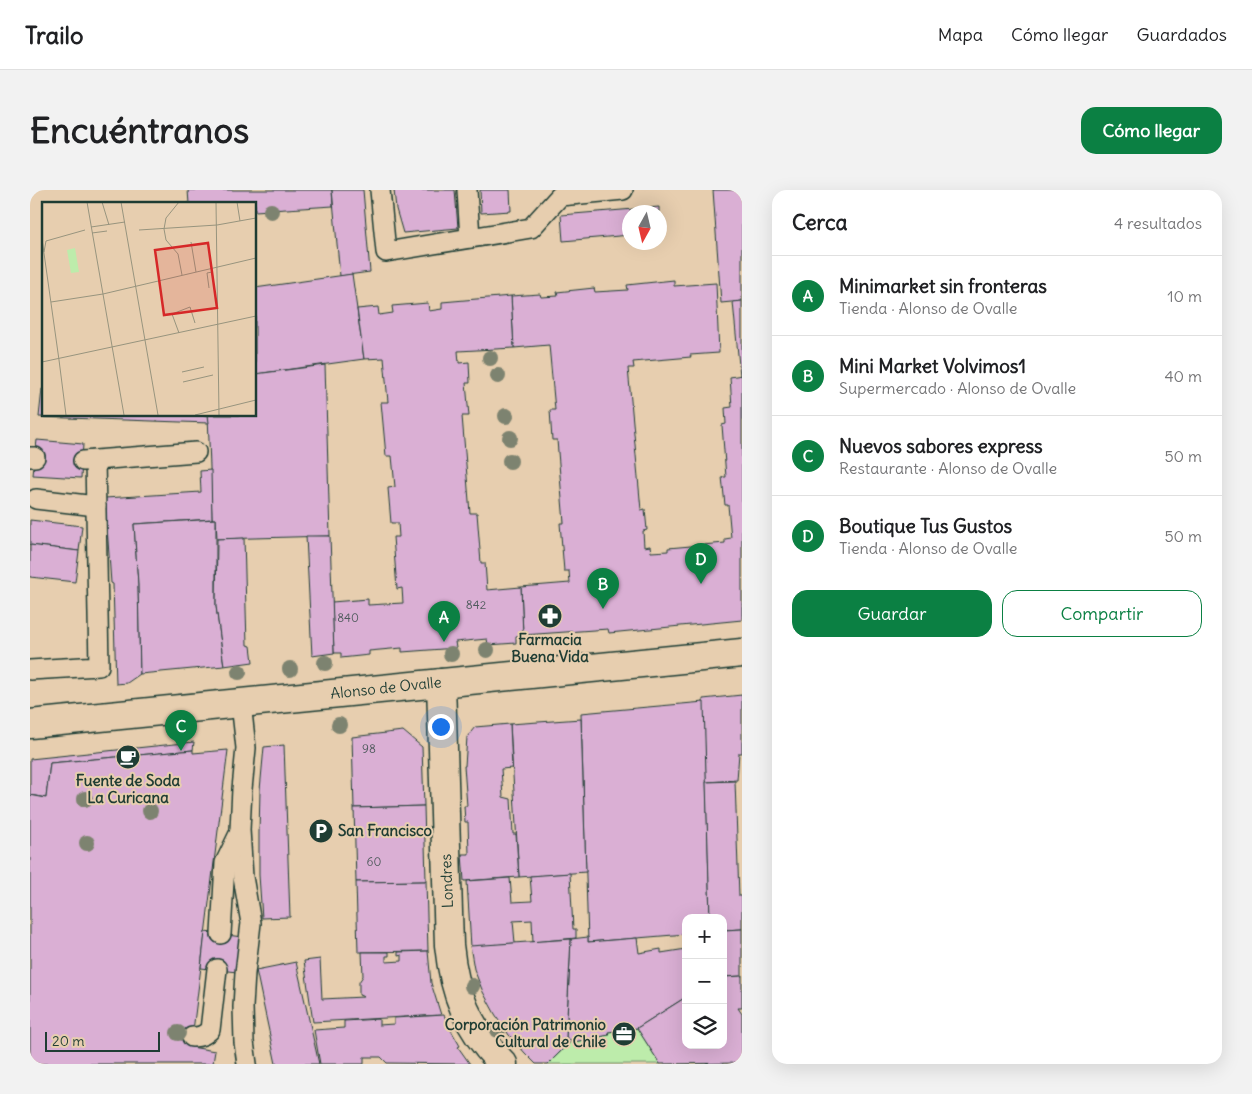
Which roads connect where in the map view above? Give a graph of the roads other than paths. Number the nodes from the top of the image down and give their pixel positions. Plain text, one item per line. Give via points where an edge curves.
1 (380, 190) edge
2 (467, 190) edge
3 (623, 190) edge
4 (470, 238) junction
5 (196, 452) dead end
6 (36, 499) dead end
7 (96, 506) junction
8 (742, 653) edge
9 (30, 670) edge
10 (441, 683) junction
11 (241, 703) junction
12 (30, 724) edge
13 (240, 830) junction
14 (221, 934) dead end
15 (217, 969) dead end
16 (192, 1037) dead end
17 (247, 1064) edge
18 (503, 1064) edge

1 - 4 lane via 386,252
2 - 4 lane
3 - 4 lane via 560,196 530,228
5 - 7 lane via 89,461
6 - 7 lane
7 - 9 lane via 100,666
8 - 10 street, Alonso de Ovalle
10 - 11 street, Alonso de Ovalle
10 - 18 street, Londres via 452,969 466,1014 486,1046
11 - 12 street, Alonso de Ovalle
11 - 13 lane via 246,748
13 - 14 lane via 225,863
13 - 17 lane via 243,877 251,923 243,1007
15 - 16 lane via 210,1030

